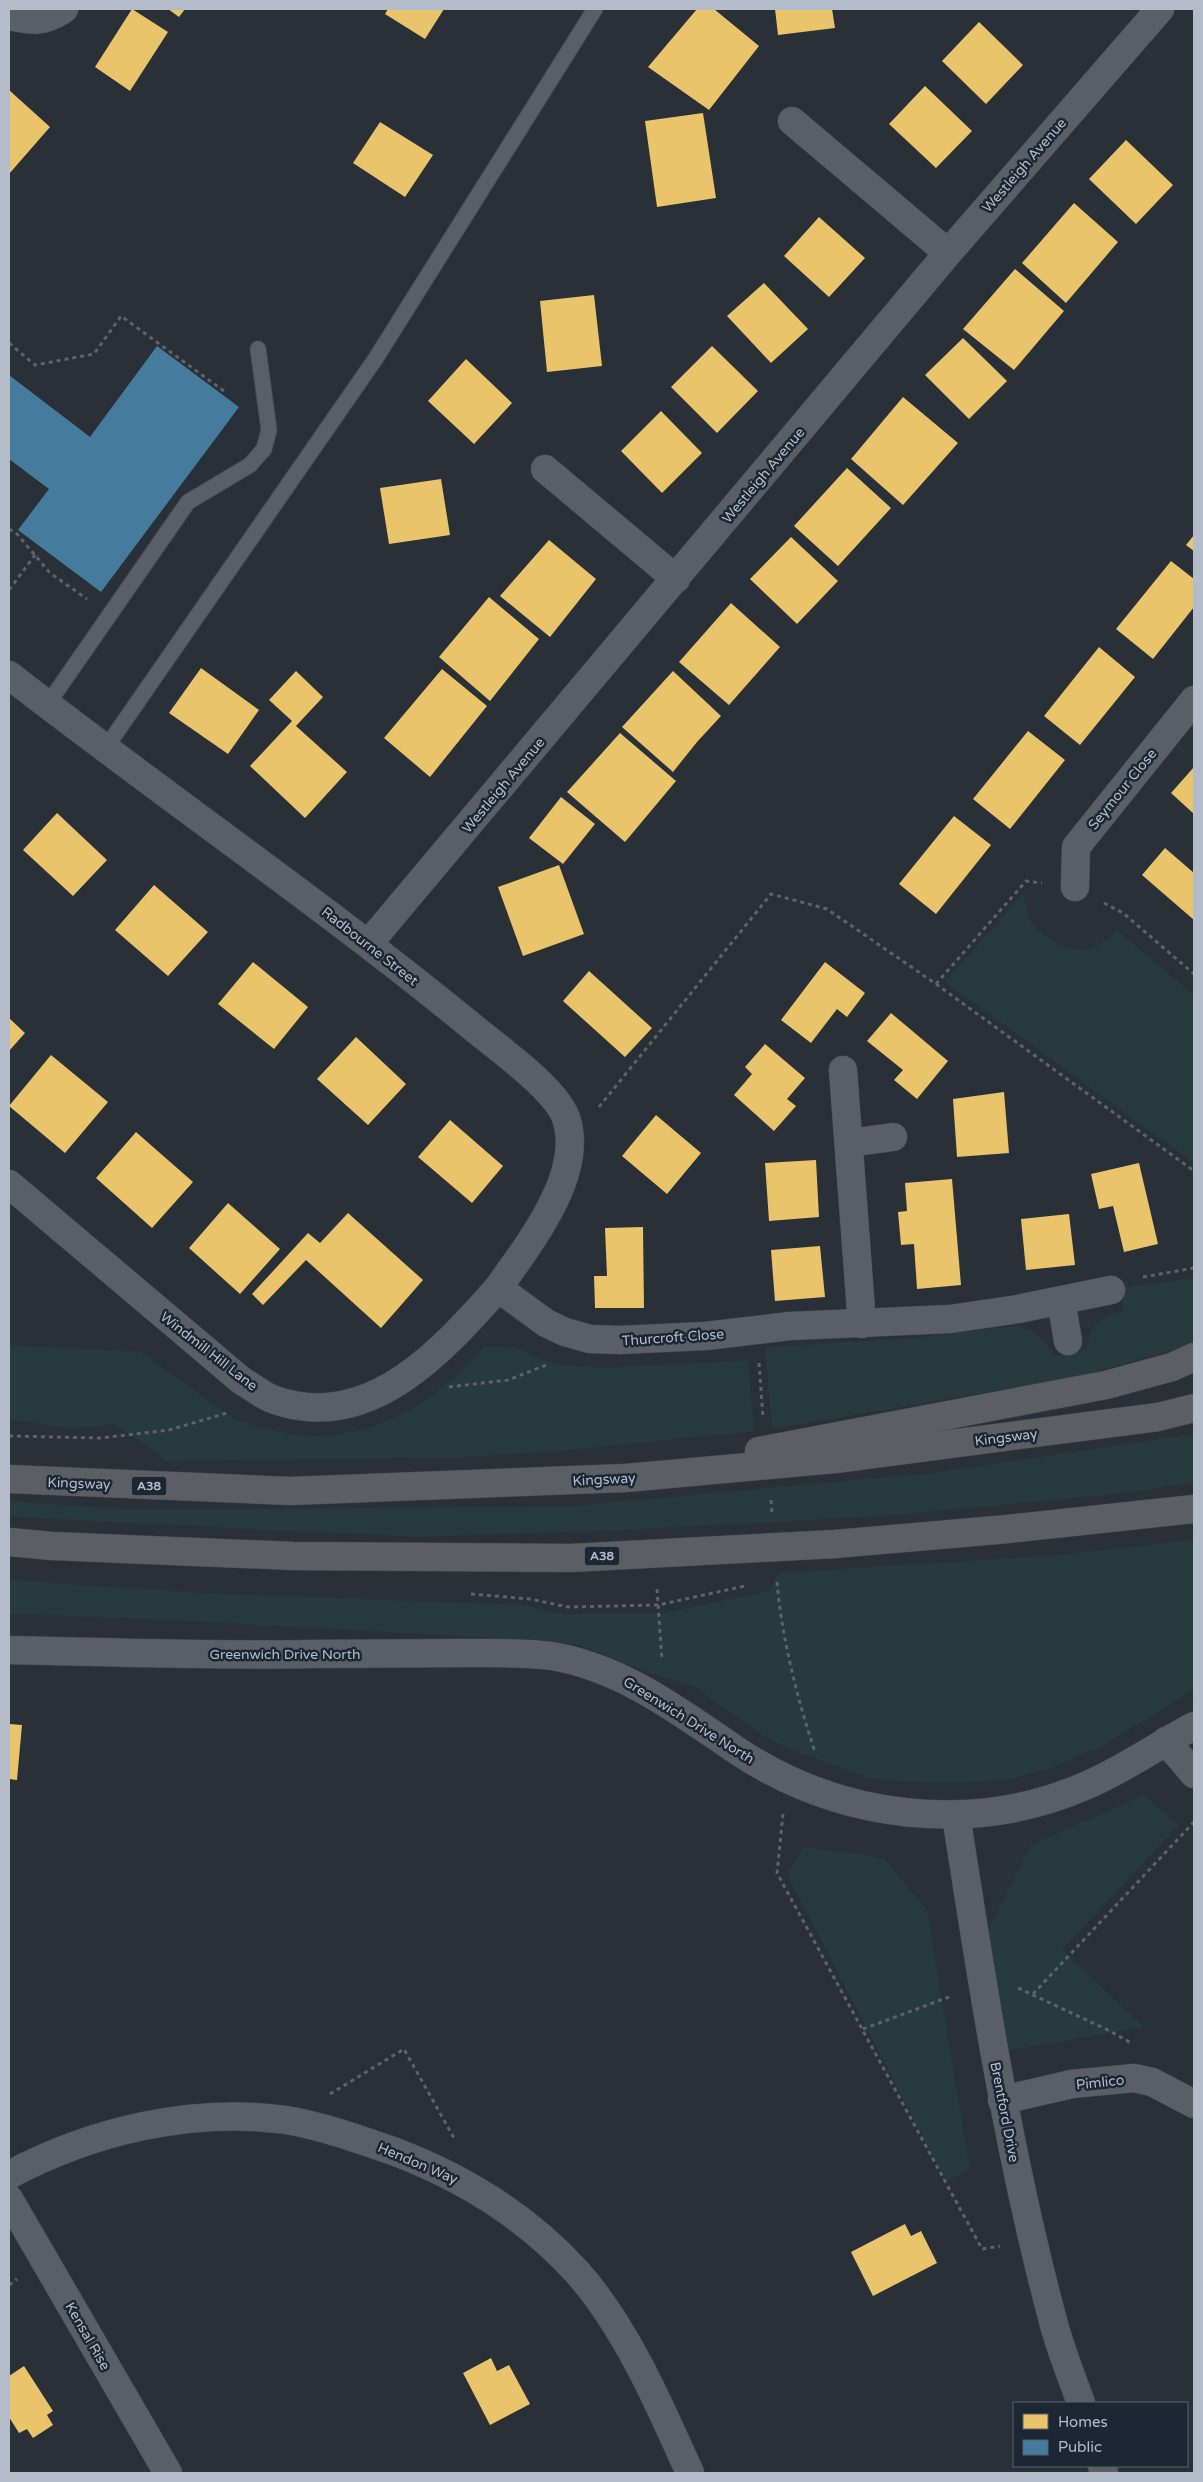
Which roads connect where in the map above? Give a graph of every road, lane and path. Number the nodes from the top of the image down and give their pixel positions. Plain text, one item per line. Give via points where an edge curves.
1 (595, 9) edge
2 (1160, 9) edge
3 (58, 13) edge
4 (9, 16) edge
5 (792, 121) dead end
6 (948, 253) junction
7 (9, 342) edge
8 (258, 349) dead end
9 (224, 390) dead end
10 (546, 469) dead end
11 (9, 529) edge
12 (35, 555) junction
13 (676, 579) junction
14 (9, 590) edge
15 (110, 616) junction
16 (9, 675) edge
17 (1194, 700) edge
18 (47, 705) junction
19 (105, 749) junction
20 (1075, 887) junction
21 (369, 943) junction
22 (1194, 974) edge
23 (936, 984) junction
24 (843, 1070) dead end
25 (893, 1137) dead end
26 (571, 1143) junction
27 (849, 1143) junction
28 (1194, 1171) edge
29 (9, 1184) edge
30 (1194, 1268) edge
31 (498, 1288) junction
32 (1110, 1290) joint
33 (1061, 1300) junction
34 (862, 1324) junction
35 (590, 1339) junction
36 (1068, 1341) dead end
37 (1194, 1357) edge
38 (391, 1386) junction
39 (273, 1400) junction
40 (1194, 1408) edge
41 (9, 1436) edge
42 (626, 1478) junction
43 (9, 1479) edge
44 (1194, 1509) edge
45 (9, 1542) edge
46 (655, 1554) junction
47 (9, 1650) edge
48 (666, 1703) junction
49 (1194, 1726) edge
50 (1166, 1741) junction
51 (1194, 1774) edge
52 (786, 1779) junction
53 (956, 1815) junction
54 (1194, 1822) edge
55 (982, 1985) junction
56 (1033, 1994) junction
57 (862, 2029) junction
58 (1135, 2046) dead end
59 (1002, 2100) junction
60 (1194, 2104) edge
61 (286, 2120) junction
62 (457, 2144) dead end
63 (9, 2176) edge
64 (9, 2198) edge
65 (1033, 2240) junction
66 (1081, 2402) edge
67 (168, 2473) edge
68 (690, 2473) edge

1 - 19 lane via 376,358
2 - 6 street, Westleigh Avenue
3 - 4 street via 37,22
5 - 6 street
6 - 13 street, Westleigh Avenue
7 - 9 path via 35,365 94,354 121,316
8 - 15 lane via 269,430 264,450 250,465 188,502
10 - 13 street
11 - 12 path
12 - 14 path
12 - 15 path via 50,573
13 - 21 street, Westleigh Avenue
15 - 18 lane
16 - 18 street, Radbourne Street
17 - 20 street, Seymour Close via 1076,846
18 - 19 street, Radbourne Street
19 - 21 street, Radbourne Street
20 - 22 path via 1123,913
20 - 23 path via 1026,881
21 - 26 street, Radbourne Street via 550,1094 567,1119
23 - 26 path via 827,909 771,894
23 - 28 path
24 - 27 street
25 - 27 street
26 - 31 street, Radbourne Street via 565,1176 549,1210
27 - 34 street
29 - 39 street, Windmill Hill Lane via 242,1381
30 - 32 path via 1130,1279
31 - 35 street, Thurcroft Close via 546,1323
31 - 38 street, Windmill Hill Lane via 441,1349
32 - 33 street, Thurcroft Close
33 - 34 street, Thurcroft Close via 950,1319
33 - 36 street
34 - 35 street, Thurcroft Close via 790,1326 706,1336
35 - 38 path via 543,1367 508,1380 458,1388
37 - 42 highway via 1106,1385
38 - 39 street, Windmill Hill Lane via 364,1401 327,1409
39 - 41 path via 169,1430 101,1438
40 - 42 highway, Kingsway / A38 via 1158,1417 835,1459
42 - 43 highway, Kingsway / A38 via 290,1491
44 - 46 highway, A38 via 835,1544
45 - 46 highway, A38 via 294,1556 571,1558
46 - 48 path
47 - 48 street, Greenwich Drive North via 547,1656 584,1663 614,1674
48 - 52 street, Greenwich Drive North
49 - 50 street, Greenwich Drive North
50 - 51 street
50 - 53 street, Greenwich Drive North via 1103,1778 1068,1793 1032,1804
52 - 53 street, Greenwich Drive North via 829,1796 880,1809
52 - 57 path via 777,1872
53 - 55 street, Brentford Drive
54 - 56 path
55 - 56 path via 1021,1988
55 - 57 path
55 - 59 street, Brentford Drive
56 - 58 path
57 - 65 path via 982,2249
59 - 60 street, Pimlico via 1072,2084 1134,2078 1152,2082
59 - 65 street, Brentford Drive
61 - 62 path via 404,2049
61 - 63 street, Hendon Way via 231,2117 120,2131 86,2141
61 - 68 street, Hendon Way via 374,2145 456,2179 504,2208 544,2242 589,2287 623,2336
64 - 67 street, Kensal Rise
65 - 66 street, Brentford Drive via 1052,2319

